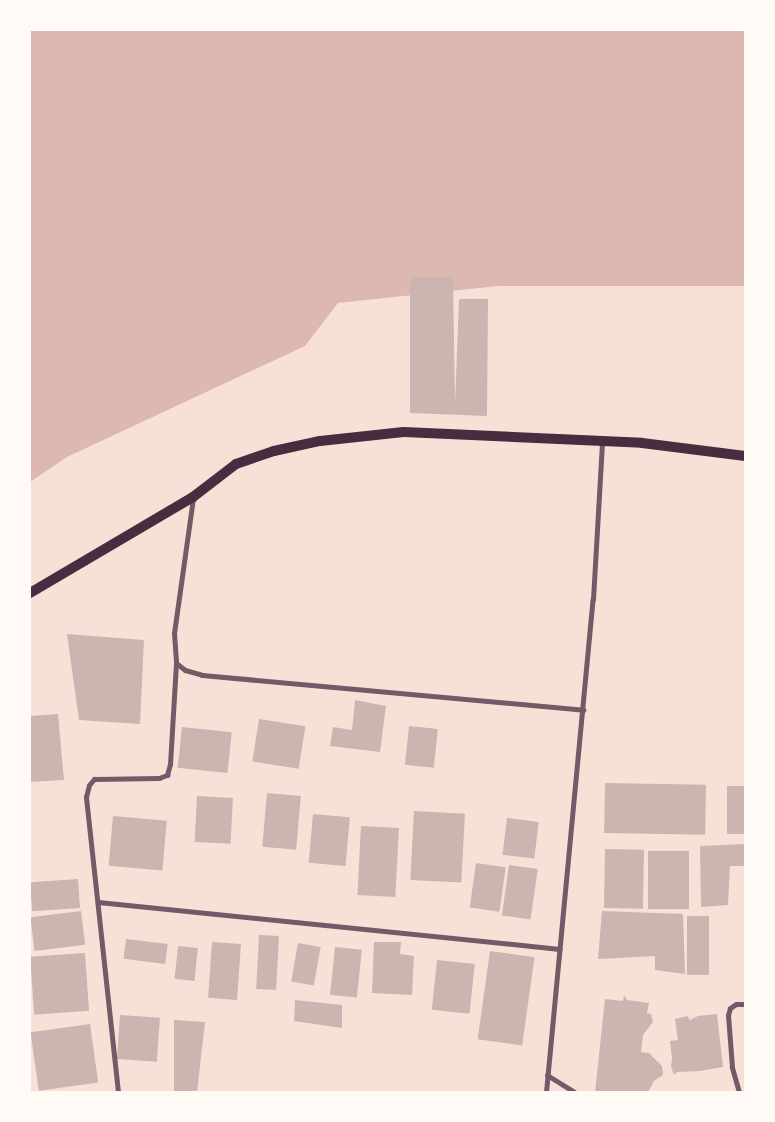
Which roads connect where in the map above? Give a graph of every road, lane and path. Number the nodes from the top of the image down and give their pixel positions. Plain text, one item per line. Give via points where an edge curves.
1 (602, 441) junction
2 (745, 456) edge
3 (193, 497) junction
4 (30, 593) edge
5 (176, 663) junction
6 (583, 710) junction
7 (98, 902) junction
8 (560, 949) junction
9 (745, 1004) edge
10 (547, 1075) junction
11 (118, 1092) edge
12 (546, 1092) edge
13 (574, 1092) edge
14 (738, 1092) edge

1 - 2 main road
1 - 3 main road via 404,432 320,441 274,451 236,464
1 - 6 street
3 - 4 main road
3 - 5 street via 174,633
5 - 6 street via 185,670 202,675
5 - 7 street via 170,764 166,774 159,778 100,778 89,785 86,797
6 - 8 street
7 - 8 street
7 - 11 street
8 - 10 street
9 - 14 street via 736,1004 728,1015 732,1067
10 - 12 street
10 - 13 street

